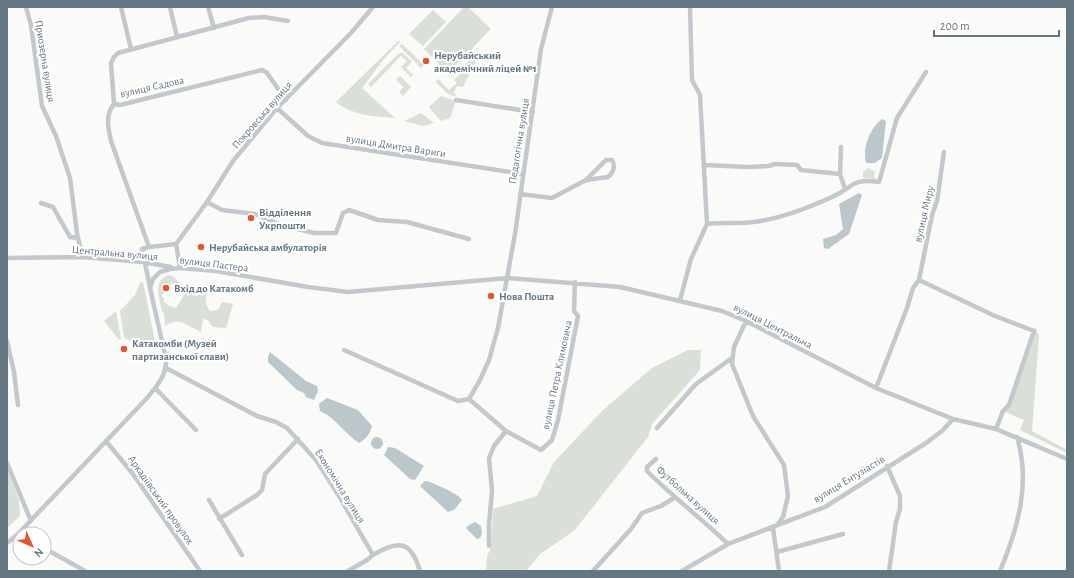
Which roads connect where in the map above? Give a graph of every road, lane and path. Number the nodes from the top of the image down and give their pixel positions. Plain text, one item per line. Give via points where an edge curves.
1 (26, 7) edge
2 (121, 7) edge
3 (170, 7) edge
4 (208, 7) edge
5 (373, 7) edge
6 (552, 7) edge
7 (690, 7) edge
8 (288, 21) dead end
9 (214, 28) junction
10 (177, 38) junction
11 (131, 49) junction
12 (926, 72) dead end
13 (286, 100) junction
14 (456, 100) dead end
15 (114, 104) junction
16 (277, 108) junction
17 (533, 112) junction
18 (841, 147) dead end
19 (944, 152) dead end
20 (705, 166) junction
21 (523, 174) junction
22 (840, 174) junction
23 (586, 180) junction
24 (845, 189) junction
25 (520, 194) junction
26 (207, 202) junction
27 (41, 203) dead end
28 (707, 224) junction
29 (78, 238) junction
30 (469, 239) dead end
31 (176, 244) junction
32 (149, 247) junction
33 (82, 257) junction
34 (7, 258) edge
35 (144, 262) junction
36 (174, 268) junction
37 (180, 268) junction
38 (508, 278) junction
39 (919, 280) junction
40 (575, 282) junction
41 (150, 288) junction
42 (680, 300) junction
43 (746, 321) junction
44 (7, 341) edge
45 (344, 350) dead end
46 (732, 358) junction
47 (166, 368) junction
48 (155, 388) junction
49 (876, 388) junction
50 (469, 399) junction
51 (18, 405) dead end
52 (953, 419) junction
53 (657, 428) dead end
54 (996, 429) junction
55 (196, 430) dead end
56 (506, 431) junction
57 (1017, 437) junction
58 (298, 439) junction
59 (106, 441) junction
60 (656, 459) dead end
61 (1067, 459) edge
62 (7, 463) edge
63 (887, 466) junction
64 (674, 498) junction
65 (209, 500) dead end
66 (219, 519) junction
67 (31, 521) junction
68 (778, 524) junction
69 (26, 526) edge
70 (773, 528) junction
71 (843, 534) dead end
72 (728, 544) junction
73 (489, 546) dead end
74 (52, 552) edge
75 (777, 552) junction
76 (242, 555) dead end
77 (373, 555) junction
78 (85, 571) edge
79 (200, 571) edge
80 (348, 571) edge
81 (420, 571) edge
82 (593, 571) edge
83 (682, 571) edge
84 (779, 571) edge
85 (889, 571) edge
86 (1000, 571) edge

1 - 29 street, Приозерна вулиця via 31,25 42,106 59,143 70,178
2 - 11 street
3 - 10 street
4 - 9 street
5 - 13 street, Покровська вулиця
6 - 17 street, Педагогічна вулиця via 542,49
7 - 20 street via 692,80 700,95
8 - 9 street, вулиця Садова via 257,17
9 - 10 street, вулиця Садова
10 - 11 street, вулиця Садова
11 - 15 street, вулиця Садова via 118,53 111,63
12 - 24 street via 897,118 879,182 864,180
13 - 15 street, вулиця Садова via 267,73 262,70 120,105
13 - 16 street, Покровська вулиця
14 - 17 street
15 - 32 street via 108,116 111,141
16 - 21 street, вулиця Дмитра Вариги via 308,136 322,143
16 - 26 street, Покровська вулиця via 227,168
17 - 21 street, Педагогічна вулиця
18 - 22 street
19 - 39 street, вулиця Миру via 937,201
20 - 22 street via 748,167 790,164 797,165 801,170
20 - 28 street
21 - 25 street, Педагогічна вулиця
22 - 24 street
23 - 23 street via 608,177 613,171 614,162 606,160
23 - 25 street via 552,198
24 - 28 street via 832,198 770,219
25 - 38 street, Педагогічна вулиця
26 - 30 street via 222,210 255,214 314,233 336,233 343,213 349,210 378,220 407,222
26 - 31 street, Покровська вулиця
27 - 29 street via 53,207 70,237
28 - 42 street via 691,259
29 - 33 street, Приозерна вулиця
31 - 32 street
31 - 37 street
32 - 35 street via 142,249
33 - 34 street, Центральна вулиця
33 - 35 street, Центральна вулиця
35 - 36 street, Центральна вулиця
35 - 41 street
36 - 37 street, вулиця Пастера
36 - 41 street, вулиця Пастера via 160,272 153,279
37 - 38 street, вулиця Пастера via 216,271 348,292
38 - 40 street, вулиця Центральна
38 - 50 street via 498,328 488,360
39 - 49 street, вулиця Миру via 913,288
39 - 54 street via 1034,331 1009,405
40 - 42 street, вулиця Центральна via 620,287
40 - 56 street, вулиця Петра Климовича via 574,311 578,316 552,440 544,449 538,450
41 - 47 street
42 - 43 street, вулиця Центральна via 722,311
43 - 46 street via 734,347
43 - 49 street, вулиця Центральна
44 - 51 street
45 - 50 street via 458,401
46 - 53 street via 696,384
46 - 68 street via 753,416 784,465 788,496 783,516
47 - 48 street
47 - 58 street, Економічна вулиця via 257,416 281,424
48 - 55 street
48 - 59 street
49 - 52 street, вулиця Центральна
50 - 56 street, вулиця Петра Климовича
52 - 54 street, вулиця Центральна
52 - 63 street, вулиця Ентузіастів via 931,439
54 - 57 street, вулиця Центральна
56 - 73 street via 490,452 489,458 492,491
57 - 61 street
57 - 86 street via 1022,452 1023,501
58 - 66 street via 264,474 262,490
58 - 77 street, Економічна вулиця via 328,479
59 - 67 street
59 - 79 street, Аркадіївський провулок via 133,474
60 - 64 street, Футбольна вулиця via 647,471
62 - 67 street
63 - 68 street, вулиця Ентузіастів via 825,506
63 - 85 street via 900,496
64 - 72 street, Футбольна вулиця via 710,526
64 - 82 street via 662,506 642,513
65 - 66 street
66 - 76 street
67 - 69 street
68 - 70 street, вулиця Ентузіастів
70 - 72 street, вулиця Ентузіастів
70 - 75 street
71 - 75 street
72 - 83 street, вулиця Ентузіастів
74 - 78 street
75 - 84 street
77 - 80 street
77 - 81 street via 389,546 406,546 417,559

